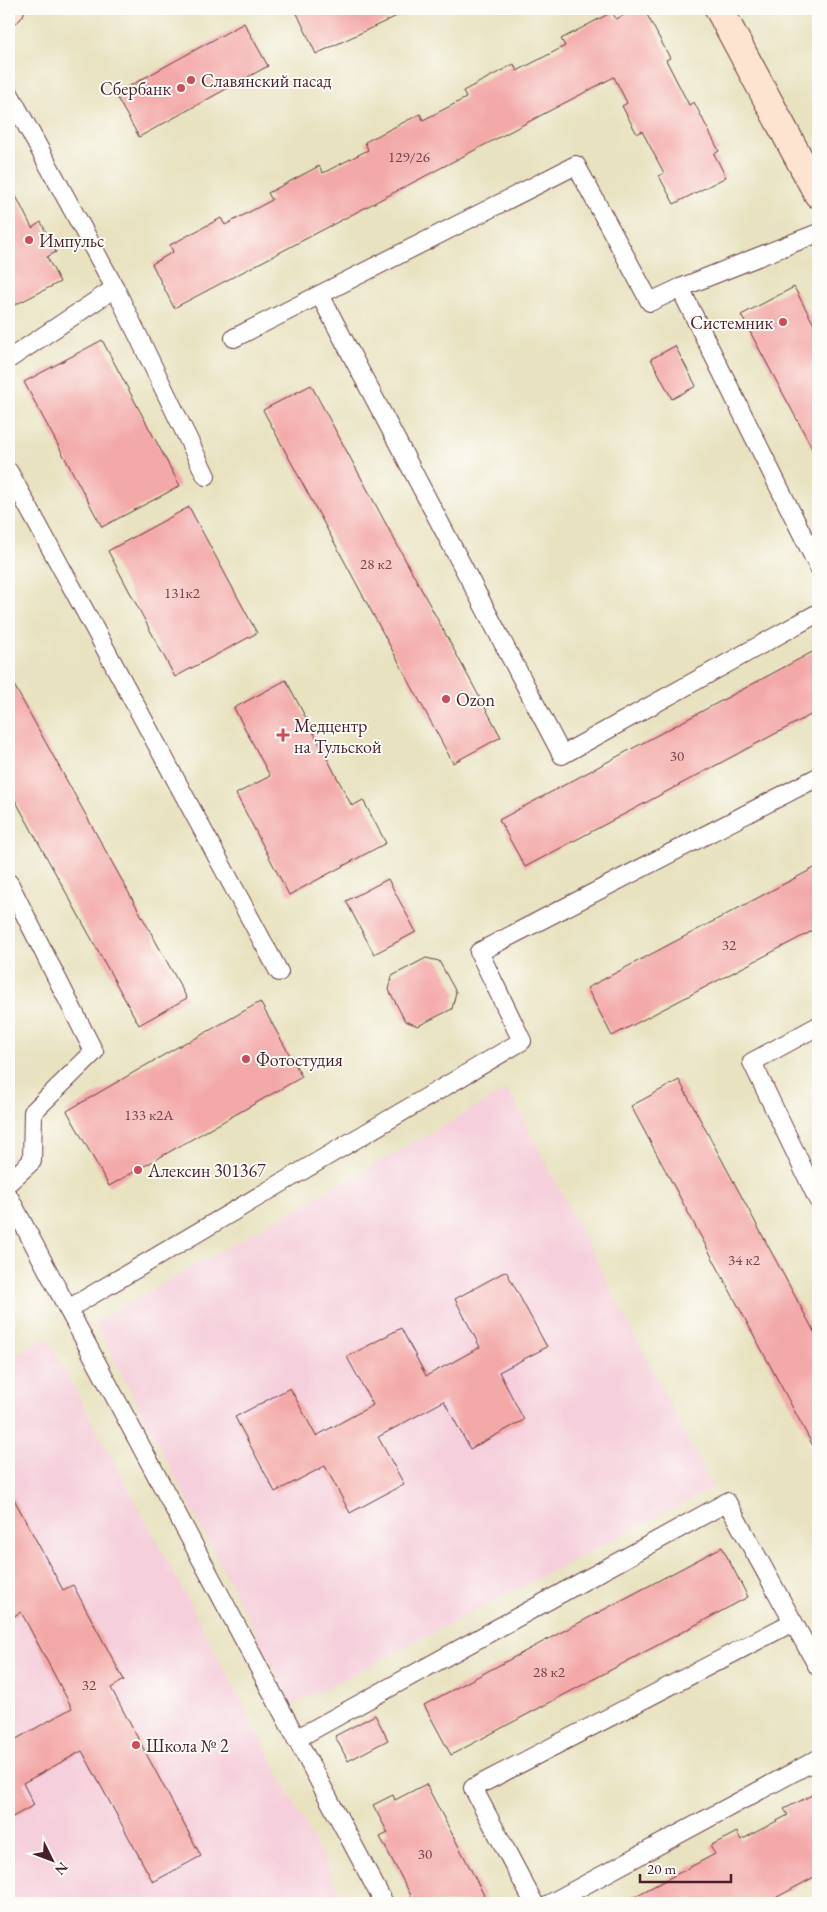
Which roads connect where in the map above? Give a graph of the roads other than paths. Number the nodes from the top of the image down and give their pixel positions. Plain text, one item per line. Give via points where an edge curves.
1 (719, 9) edge
2 (9, 93) edge
3 (818, 194) edge
4 (818, 233) edge
5 (115, 288) junction
6 (680, 288) junction
7 (320, 295) junction
8 (234, 338) dead end
9 (9, 359) edge
10 (9, 472) edge
11 (206, 476) dead end
12 (818, 566) edge
13 (818, 613) edge
14 (818, 777) edge
15 (9, 883) edge
16 (279, 972) dead end
17 (818, 1026) edge
18 (9, 1182) edge
19 (9, 1197) edge
20 (818, 1200) edge
21 (68, 1309) junction
22 (793, 1622) junction
23 (818, 1667) edge
24 (296, 1739) junction
25 (818, 1758) edge
26 (384, 1903) edge
27 (534, 1903) edge
28 (551, 1903) edge

1 - 3 main road
2 - 5 lane
4 - 6 lane
5 - 9 lane
5 - 11 lane
6 - 7 lane via 650,302 576,165
6 - 12 lane
7 - 8 lane
7 - 13 lane via 562,755
10 - 16 lane
14 - 21 lane via 479,952 522,1041
15 - 18 lane via 94,1052 33,1112 32,1161
17 - 20 lane via 752,1062
19 - 21 lane
21 - 24 lane
22 - 23 lane
22 - 24 lane via 727,1502
22 - 27 lane via 473,1788
24 - 26 lane
25 - 28 lane

